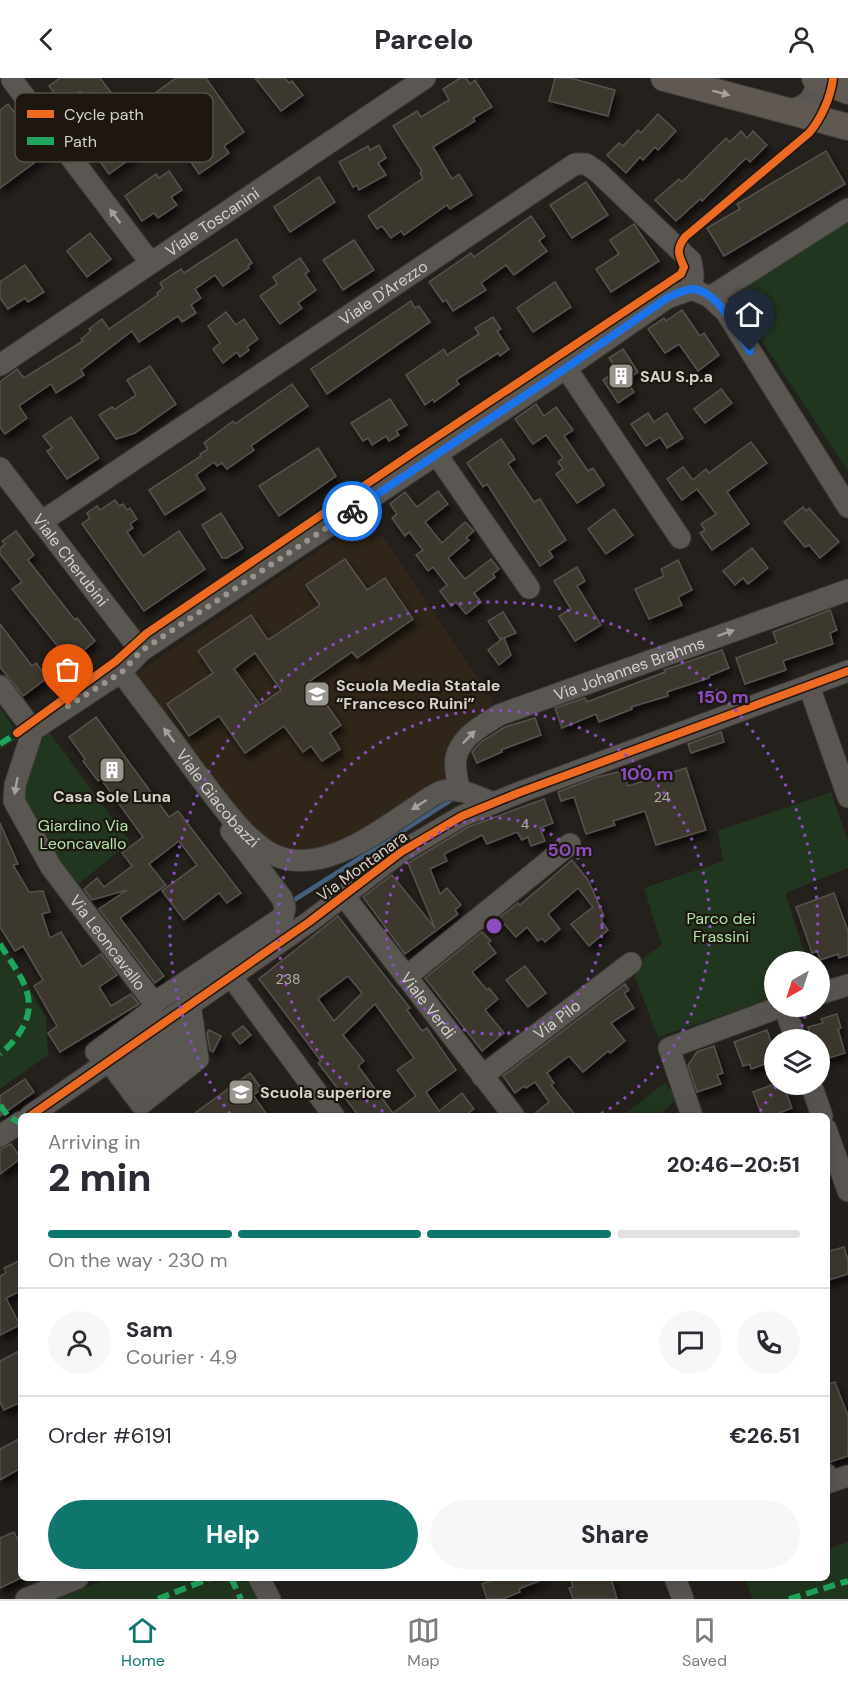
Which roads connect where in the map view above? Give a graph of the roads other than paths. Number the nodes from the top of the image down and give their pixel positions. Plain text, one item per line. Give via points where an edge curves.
1 (425, 78) edge
2 (664, 78) edge
3 (818, 78) edge
4 (848, 91) edge
5 (786, 110) junction
6 (848, 127) edge
7 (72, 162) edge
8 (848, 209) edge
9 (150, 262) junction
10 (701, 293) junction
11 (0, 364) edge
12 (566, 368) junction
13 (437, 455) junction
14 (0, 468) edge
15 (848, 507) edge
16 (41, 522) junction
17 (680, 538) dead end
18 (529, 588) dead end
19 (848, 590) edge
20 (141, 651) junction
21 (848, 671) edge
22 (122, 672) junction
23 (0, 686) edge
24 (809, 686) junction
25 (33, 730) junction
26 (459, 791) junction
27 (848, 797) edge
28 (216, 800) junction
29 (493, 803) junction
30 (570, 844) dead end
31 (344, 896) junction
32 (632, 963) dead end
33 (231, 976) junction
34 (406, 977) junction
35 (848, 985) edge
36 (830, 991) edge
37 (154, 1003) junction
38 (764, 1013) edge
39 (193, 1024) junction
40 (120, 1076) junction
41 (482, 1076) junction
42 (815, 1095) edge
43 (29, 1113) edge
44 (40, 1113) edge
45 (332, 1113) edge
46 (511, 1113) edge
47 (691, 1113) edge
48 (821, 1113) edge
49 (18, 1124) edge
50 (0, 1136) edge
51 (830, 1140) edge
52 (848, 1191) edge
53 (71, 1581) edge
54 (261, 1581) edge
55 (676, 1581) edge
56 (26, 1599) edge
57 (270, 1599) edge
58 (683, 1599) edge

1 - 9 street, Viale Toscanini
2 -> 5 main road
3 - 4 main road
3 - 5 street via 813,98 795,110
5 - 6 main road
9 -> 7 street
8 - 10 street
9 - 11 street, Viale Toscanini
10 - 12 street via 667,298
10 - 15 street via 726,312
10 - 16 street, Viale D'Arezzo via 691,261 598,172 586,164 575,164
12 - 13 street
12 - 17 street
13 - 18 street
13 - 20 street
14 - 16 street, Viale Cherubini
16 - 20 street, Viale Cherubini
26 -> 19 street, Via Johannes Brahms via 456,759 460,747 469,735 499,715
20 - 22 street
21 - 24 street, Via Montanara
22 - 25 street
28 -> 22 street, Viale Giacobazzi
23 - 25 street
24 - 27 street
24 - 29 street, Via Montanara
25 -> 37 street, Via Leoncavallo via 15,785 14,801 51,867
26 -> 28 street, Viale Giacobazzi via 441,791 336,854 290,861 271,854 242,830
26 - 29 street
28 - 37 street via 216,812 282,898 283,917
29 - 31 street, Via Montanara via 462,816 401,852
30 - 34 street
31 - 33 street, Via Montanara
31 - 34 street, Viale Verdi
32 - 41 street, Via Pilo
33 - 39 street, Via Montanara
33 - 45 street
34 - 41 street, Viale Verdi
35 - 36 street
37 - 43 street, Via Leoncavallo via 151,1011 38,1096
38 - 47 street via 669,1048
39 - 40 street, Via Montanara
39 - 40 street via 198,1059 141,1104
40 - 44 street, Via Montanara
41 - 46 street, Viale Verdi
42 - 48 street
49 - 50 street, Via Montanara
51 - 52 street
53 - 56 street
54 - 57 street
55 - 58 street

